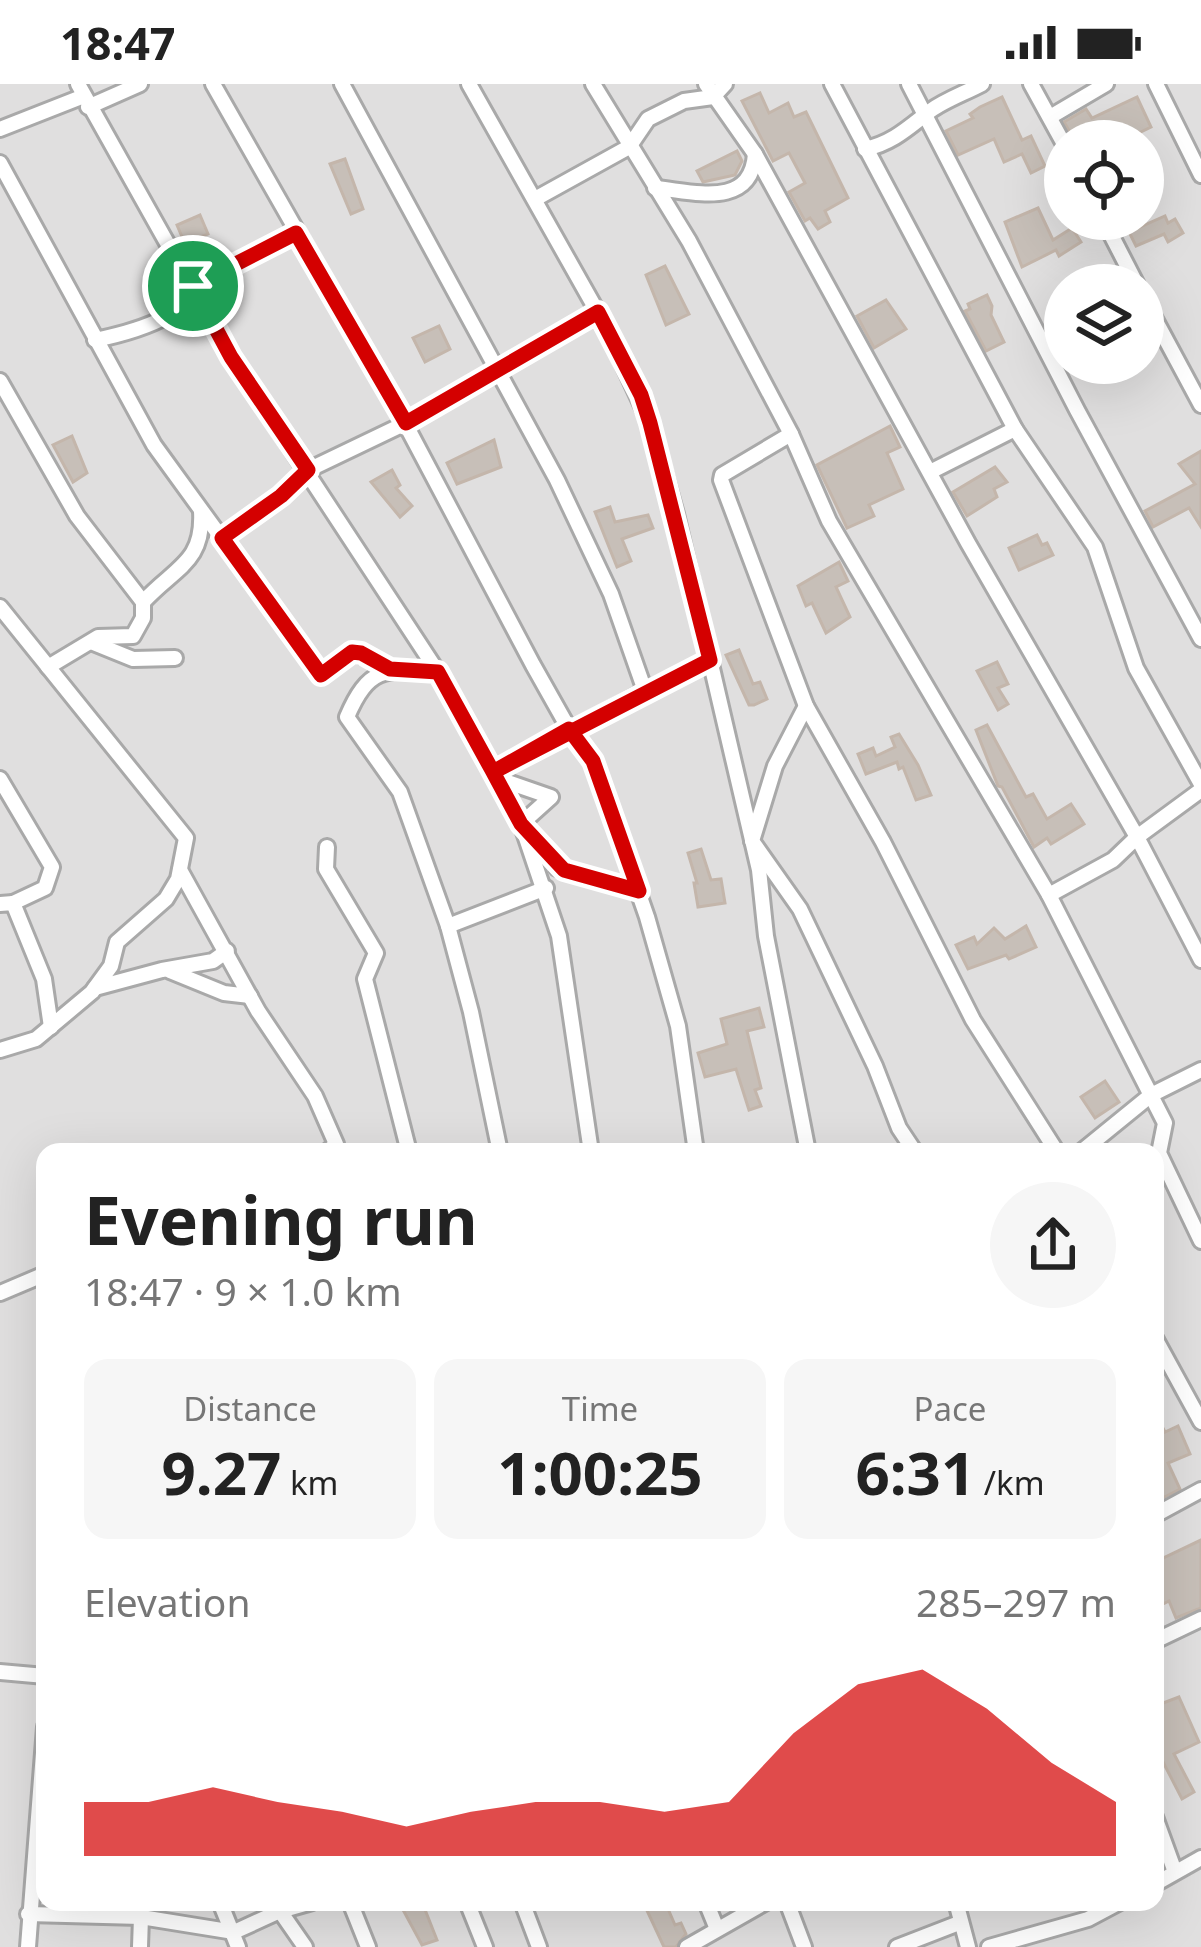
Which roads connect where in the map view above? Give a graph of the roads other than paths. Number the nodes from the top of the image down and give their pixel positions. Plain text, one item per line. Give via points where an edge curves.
1 (140, 84) edge
2 (212, 84) edge
3 (342, 84) edge
4 (469, 84) edge
5 (593, 84) edge
6 (725, 84) edge
7 (832, 84) edge
8 (909, 84) edge
9 (982, 84) edge
10 (1031, 84) edge
11 (1106, 84) edge
12 (1156, 84) edge
13 (709, 91) edge
14 (83, 96) edge
15 (925, 114) junction
16 (1050, 117) junction
17 (1052, 120) edge
18 (0, 129) edge
19 (629, 147) junction
20 (865, 148) junction
21 (755, 154) junction
22 (0, 163) edge
23 (1201, 175) edge
24 (655, 188) junction
25 (535, 199) junction
26 (296, 233) junction
27 (193, 286) junction
28 (598, 312) junction
29 (1164, 331) edge
30 (95, 340) junction
31 (498, 368) junction
32 (0, 381) edge
33 (1195, 381) edge
34 (1201, 405) edge
35 (406, 423) junction
36 (1015, 429) junction
37 (791, 434) junction
38 (308, 470) junction
39 (930, 472) junction
40 (201, 510) junction
41 (222, 538) junction
42 (142, 602) junction
43 (0, 607) edge
44 (1201, 639) edge
45 (91, 642) junction
46 (175, 658) dead end
47 (710, 660) junction
48 (48, 668) junction
49 (390, 669) junction
50 (438, 672) junction
51 (645, 691) junction
52 (806, 706) junction
53 (569, 729) junction
54 (494, 775) junction
55 (0, 779) edge
56 (1201, 787) edge
57 (521, 824) junction
58 (1137, 837) junction
59 (752, 841) junction
60 (327, 847) dead end
61 (536, 862) junction
62 (180, 870) junction
63 (564, 870) junction
64 (546, 888) junction
65 (639, 891) junction
66 (1049, 895) junction
67 (7, 904) edge
68 (448, 926) junction
69 (227, 951) junction
70 (1201, 960) edge
71 (167, 970) junction
72 (92, 992) junction
73 (250, 996) junction
74 (51, 1028) junction
75 (0, 1050) edge
76 (1201, 1070) edge
77 (1151, 1095) junction
78 (336, 1143) edge
79 (407, 1143) edge
80 (498, 1143) edge
81 (590, 1143) edge
82 (695, 1143) edge
83 (806, 1143) edge
84 (909, 1143) edge
85 (1052, 1143) edge
86 (1092, 1143) edge
87 (1158, 1143) edge
88 (1164, 1162) edge
89 (1196, 1212) edge
90 (1201, 1241) edge
91 (36, 1278) edge
92 (0, 1293) edge
93 (1164, 1354) edge
94 (1201, 1422) edge
95 (1201, 1490) edge
96 (1164, 1510) edge
97 (1201, 1619) edge
98 (1164, 1637) edge
99 (0, 1672) edge
100 (36, 1675) edge
101 (1164, 1842) edge
102 (36, 1856) edge
103 (1201, 1858) edge
104 (1175, 1872) junction
105 (1164, 1879) edge
106 (224, 1911) edge
107 (280, 1911) joint
108 (354, 1911) edge
109 (471, 1911) edge
110 (525, 1911) edge
111 (710, 1911) edge
112 (750, 1911) edge
113 (790, 1911) edge
114 (957, 1911) edge
115 (1103, 1911) edge
116 (28, 1914) junction
117 (141, 1917) junction
118 (959, 1923) junction
119 (717, 1929) junction
120 (236, 1940) edge
121 (28, 1947) edge
122 (140, 1947) edge
123 (304, 1947) edge
124 (368, 1947) edge
125 (485, 1947) edge
126 (539, 1947) edge
127 (687, 1947) edge
128 (804, 1947) edge
129 (897, 1947) edge
130 (968, 1947) edge
131 (989, 1947) edge

1 - 14 street
2 - 26 street
3 - 31 street
4 - 25 street
5 - 19 street
6 - 13 street
7 - 20 street
8 - 15 street
9 - 15 street
10 - 16 street
11 - 16 street
12 - 23 street
13 - 19 street via 648,119
13 - 21 street
14 - 18 street
14 - 27 street
15 - 20 street via 896,138
15 - 44 street
16 - 17 street
19 - 24 street
19 - 25 street
20 - 36 street
21 - 24 street via 749,177 730,193
21 - 39 street
22 - 30 street
24 - 37 street
25 - 28 street
26 - 27 street
26 - 35 street
27 - 30 street via 186,303 149,324
27 - 38 street
28 - 31 street
28 - 47 street via 641,395
29 - 33 street
30 - 40 street
31 - 35 street
31 - 51 street via 611,594
32 - 42 street via 77,516
33 - 34 street
35 - 38 street
35 - 53 street
36 - 39 street
36 - 56 street via 1095,547 1136,668
37 - 52 street via 721,480
37 - 66 street via 830,520
38 - 41 street
38 - 50 street
39 - 58 street
40 - 41 street
40 - 42 street via 195,555
41 - 49 street via 321,675 352,652
42 - 45 street via 133,636
43 - 48 street
45 - 46 street via 133,659
45 - 48 street
47 - 51 street
47 - 59 street
48 - 62 street via 180,826
49 - 50 street
49 - 68 street via 359,688 347,717 400,792
50 - 54 street
51 - 53 street
52 - 59 street via 775,766
52 - 85 street via 973,1020
53 - 54 street
53 - 65 street via 593,761
54 - 57 street
54 - 57 street via 551,796
55 - 67 street via 52,867 45,888
56 - 58 street
57 - 61 street
57 - 63 street
58 - 66 street
58 - 70 street
59 - 83 street
59 - 84 street via 800,908
60 - 79 street via 326,869 376,952 365,979
61 - 63 street
61 - 64 street
62 - 69 street
62 - 72 street via 166,898 117,942
63 - 65 street
64 - 68 street
64 - 81 street
65 - 82 street via 678,1026
66 - 77 street
67 - 74 street via 44,979
68 - 80 street
69 - 71 street
69 - 73 street
71 - 72 street
71 - 73 street
72 - 74 street
73 - 78 street
74 - 75 street
76 - 77 street
77 - 86 street
77 - 87 street via 1166,1127
88 - 89 street
89 - 90 street
91 - 92 street
93 - 94 street
95 - 96 street
97 - 98 street
99 - 100 street
101 - 104 street
102 - 116 street
103 - 104 street
104 - 105 street
106 - 120 street
107 - 120 street
107 - 123 street
108 - 124 street
109 - 125 street
110 - 126 street
111 - 119 street
112 - 119 street
113 - 128 street
114 - 118 street
115 - 131 street
116 - 117 street
116 - 121 street
117 - 120 street
117 - 122 street
118 - 129 street
118 - 130 street
119 - 127 street

